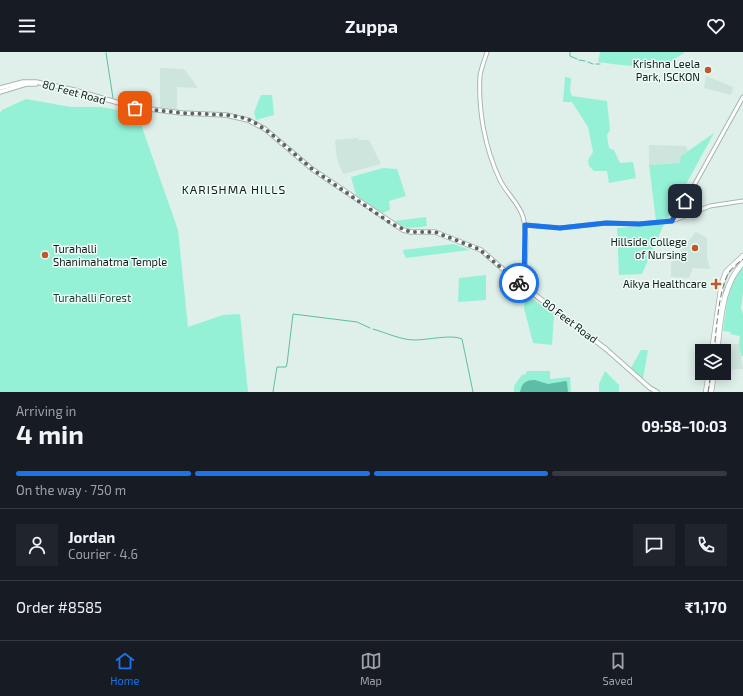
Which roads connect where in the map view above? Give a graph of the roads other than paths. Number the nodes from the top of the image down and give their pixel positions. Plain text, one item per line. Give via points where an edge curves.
1 (487, 52) edge
2 (0, 88) edge
3 (60, 88) junction
4 (0, 92) edge
5 (743, 97) edge
6 (743, 201) edge
7 (672, 221) junction
8 (525, 225) junction
9 (743, 256) edge
10 (743, 263) edge
11 (524, 285) junction
12 (713, 344) edge
13 (718, 344) edge
14 (610, 353) junction
15 (708, 380) edge
16 (713, 380) edge
17 (654, 392) edge
18 (657, 392) edge
19 (706, 392) edge
20 (711, 392) edge

1 - 8 street via 480,75 484,130 500,179 522,213
2 - 3 main road, 80 Feet Road via 32,81
3 - 4 main road, 80 Feet Road via 29,84
3 - 11 main road, 80 Feet Road via 133,107 226,115 252,121 269,132 312,169 392,224 410,232 435,232 479,249
3 - 14 main road, 80 Feet Road via 133,109 231,117 254,124 312,170 402,231 411,234 435,233 480,251 519,286
5 - 7 street
6 - 7 street via 710,206
7 - 8 street via 606,223 560,228
8 - 11 street
9 - 12 highway via 726,272 722,283
10 - 13 highway via 728,285
11 - 14 main road, 80 Feet Road
14 - 17 main road, 80 Feet Road
14 - 18 main road, 80 Feet Road
15 - 19 highway
16 - 20 highway

